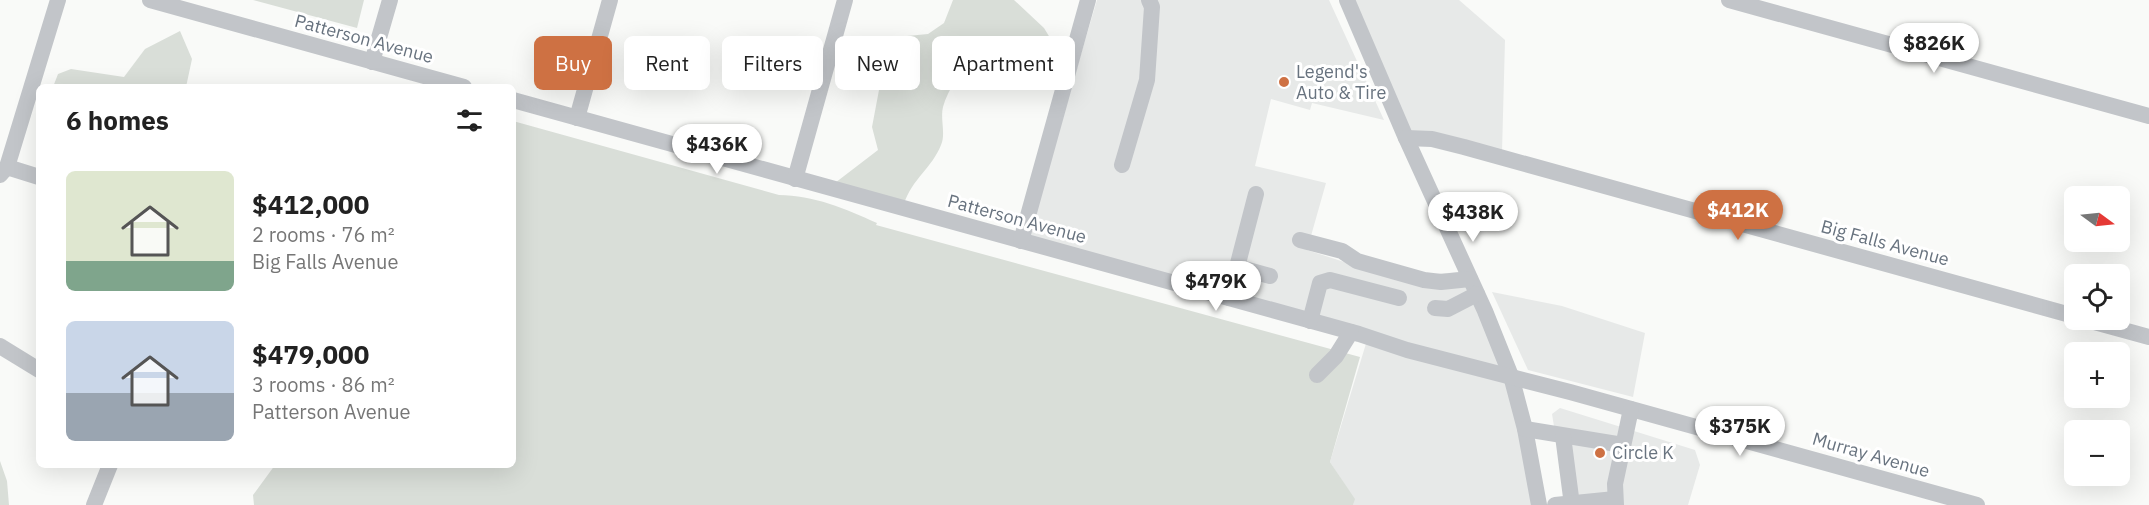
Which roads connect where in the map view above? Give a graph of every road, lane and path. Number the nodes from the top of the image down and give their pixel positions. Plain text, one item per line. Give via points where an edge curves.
1 (58, 0) edge
2 (150, 0) edge
3 (390, 0) edge
4 (610, 0) edge
5 (845, 0) edge
6 (1088, 0) edge
7 (1149, 0) edge
8 (1347, 0) edge
9 (1729, 0) edge
10 (372, 62) junction
11 (453, 84) edge
12 (516, 101) edge
13 (2149, 116) edge
14 (577, 118) junction
15 (1406, 138) junction
16 (1122, 165) dead end
17 (4, 171) edge
18 (36, 176) edge
19 (795, 179) junction
20 (1256, 194) dead end
21 (1300, 240) dead end
22 (1021, 241) junction
23 (1237, 267) junction
24 (1270, 276) dead end
25 (1470, 279) junction
26 (1477, 294) junction
27 (1229, 298) junction
28 (1399, 298) dead end
29 (1435, 308) dead end
30 (2064, 313) edge
31 (1310, 321) junction
32 (2123, 330) edge
33 (1351, 332) junction
34 (2149, 337) edge
35 (0, 346) edge
36 (36, 368) edge
37 (1317, 375) dead end
38 (1511, 376) junction
39 (1631, 409) junction
40 (1526, 429) junction
41 (1563, 436) junction
42 (1623, 445) junction
43 (109, 468) edge
44 (1616, 502) edge
45 (1566, 504) edge
46 (94, 505) edge
47 (1539, 505) edge
48 (1977, 505) edge

1 - 17 street
2 - 10 street, Patterson Avenue
3 - 10 street
4 - 14 street
5 - 19 street
6 - 22 street
7 - 16 street via 1152,7 1147,80
8 - 15 street
9 - 13 street
10 - 11 street, Patterson Avenue
12 - 14 street, Patterson Avenue
14 - 19 street, Patterson Avenue
15 - 25 street
15 - 30 street, Big Falls Avenue via 1464,147
17 - 18 street
19 - 22 street, Patterson Avenue
20 - 23 street
21 - 25 street via 1342,250 1356,261 1424,280
22 - 27 street, Patterson Avenue
23 - 24 street
23 - 27 street
25 - 26 street
26 - 29 street via 1448,309
26 - 38 street
27 - 31 street, Patterson Avenue
28 - 31 street via 1330,279 1320,283
31 - 33 street, Patterson Avenue
32 - 34 street
33 - 37 street via 1336,356
33 - 38 street, Patterson Avenue
35 - 36 street
38 - 39 street, Murray Avenue
38 - 40 street
39 - 42 street
39 - 48 street, Murray Avenue
40 - 41 street
40 - 47 street
41 - 42 street
41 - 45 street
42 - 44 street via 1615,484
43 - 46 street
44 - 45 street

